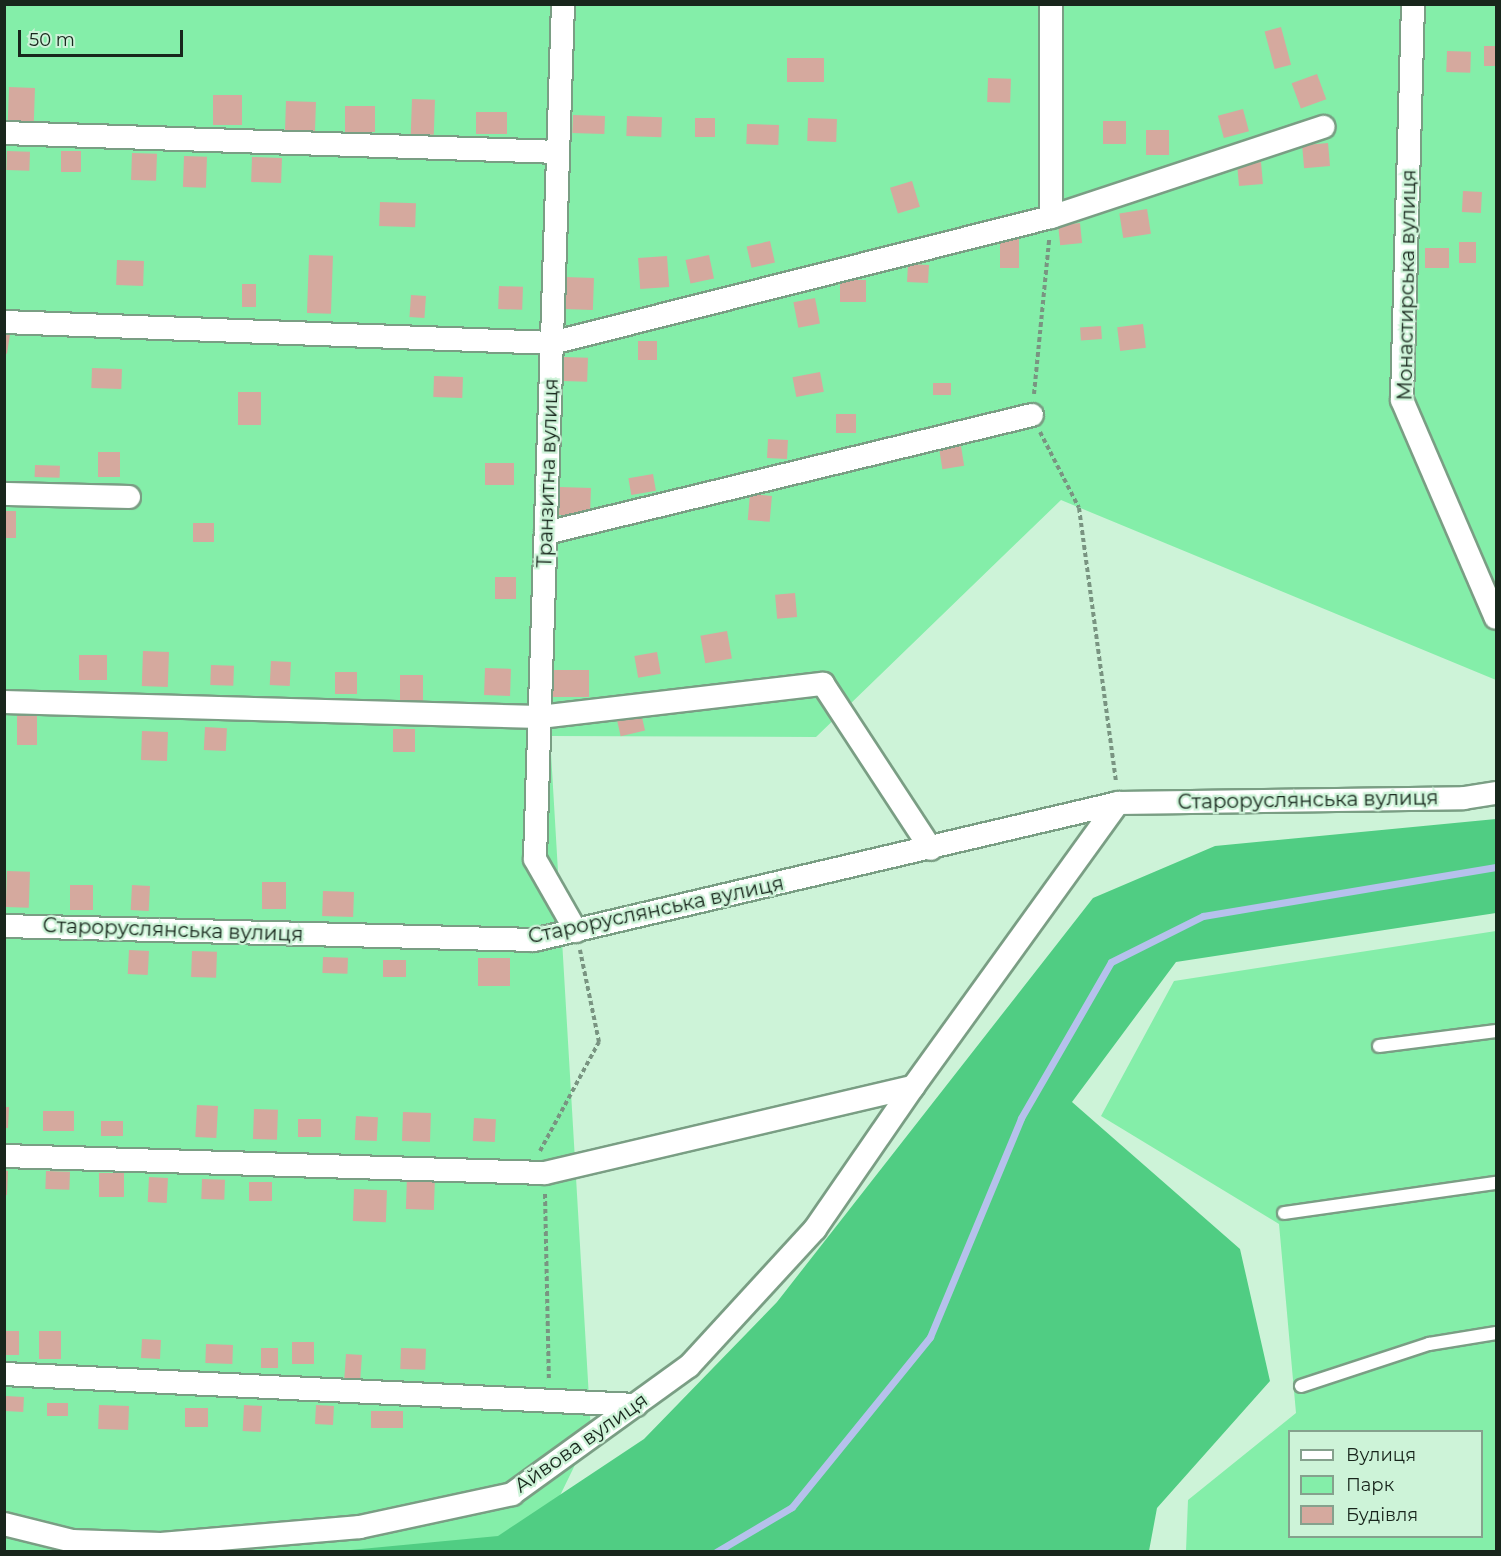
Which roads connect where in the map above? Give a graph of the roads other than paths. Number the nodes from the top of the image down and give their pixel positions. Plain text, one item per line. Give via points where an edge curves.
1 (563, 4) edge
2 (1051, 4) edge
3 (1413, 4) edge
4 (1323, 127) dead end
5 (4, 133) edge
6 (558, 152) junction
7 (1051, 217) junction
8 (4, 322) edge
9 (552, 343) junction
10 (1032, 415) road end
11 (4, 494) edge
12 (129, 497) dead end
13 (546, 533) junction
14 (1497, 618) edge
15 (4, 702) edge
16 (540, 717) junction
17 (1497, 793) edge
18 (1118, 803) junction
19 (930, 849) junction
20 (4, 926) edge
21 (576, 931) junction
22 (1497, 1031) edge
23 (1379, 1046) dead end
24 (913, 1087) junction
25 (4, 1156) edge
26 (1497, 1183) edge
27 (1284, 1213) dead end
28 (1497, 1333) edge
29 (4, 1374) edge
30 (1301, 1386) dead end
31 (636, 1405) junction
32 (4, 1524) edge

1 - 6 street, Транзитна вулиця
2 - 7 street
3 - 14 street, Монастирська вулиця via 1402,400
4 - 7 street
5 - 6 street
6 - 9 street, Транзитна вулиця
7 - 9 street
8 - 9 street
9 - 13 street, Транзитна вулиця
10 - 13 street
11 - 12 street
13 - 16 street, Транзитна вулиця
15 - 16 street
16 - 19 street via 823,684
16 - 21 street, Транзитна вулиця via 536,859
17 - 18 street, Староруслянська вулиця via 1464,798
18 - 19 street, Староруслянська вулиця
18 - 24 street
19 - 21 street, Староруслянська вулиця
20 - 21 street, Староруслянська вулиця via 534,940
22 - 23 lane
24 - 25 street via 537,1173
24 - 31 street, Айвова вулиця via 815,1229 689,1366
26 - 27 lane
28 - 30 lane via 1430,1344
29 - 31 street
31 - 32 street, Айвова вулиця via 512,1494 360,1527 161,1544 72,1541

